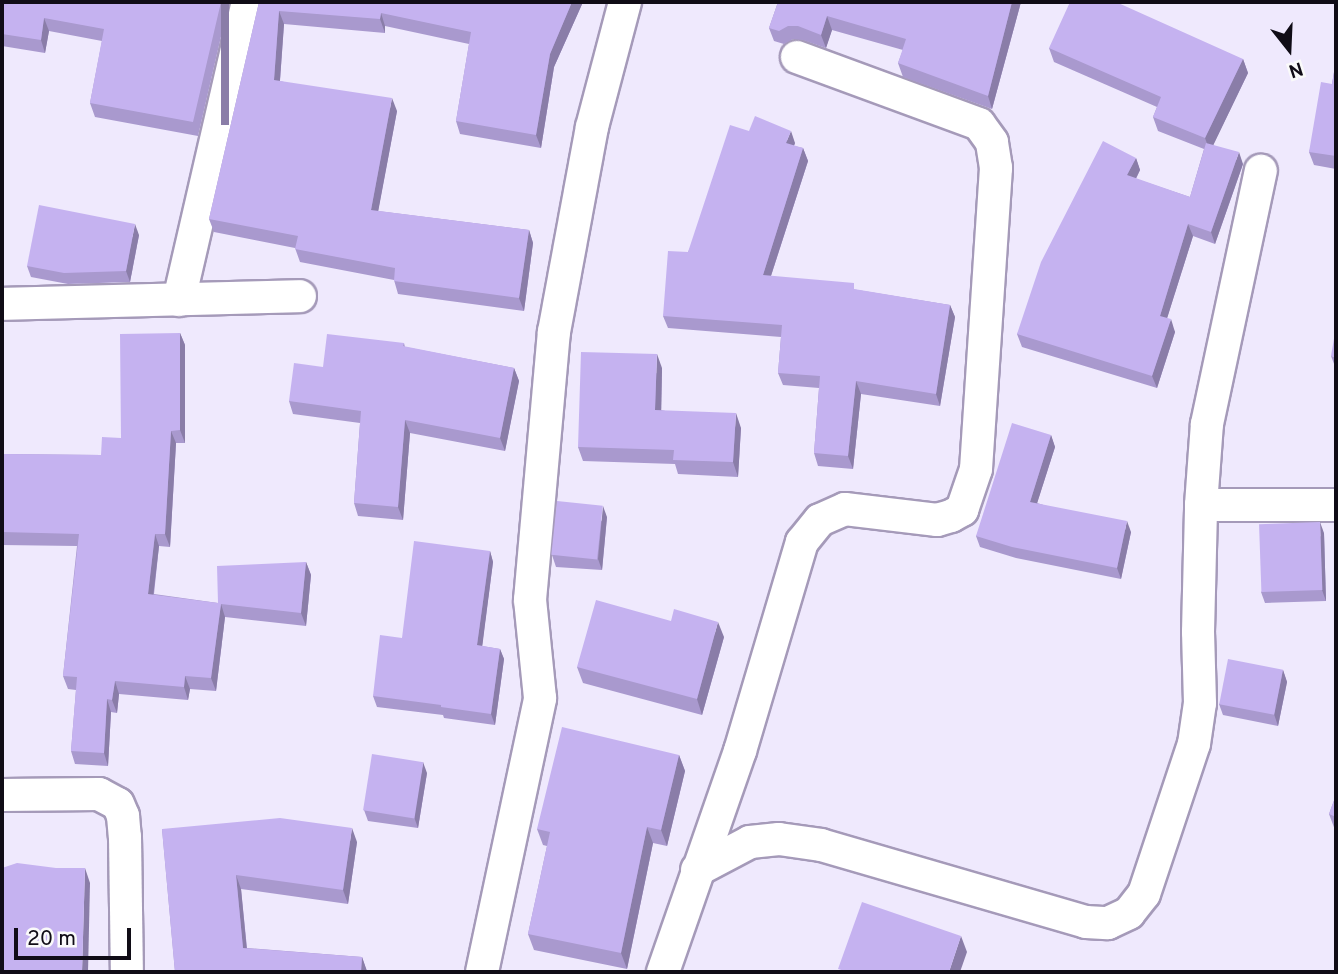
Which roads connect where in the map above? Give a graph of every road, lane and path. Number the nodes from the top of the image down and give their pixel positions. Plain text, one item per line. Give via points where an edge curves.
1 (248, 2) edge
2 (625, 2) edge
3 (797, 57) dead end
4 (1261, 171) dead end
5 (300, 296) dead end
6 (179, 300) junction
7 (2, 304) edge
8 (1201, 505) junction
9 (1336, 505) edge
10 (2, 795) edge
11 (697, 870) junction
12 (127, 972) edge
13 (482, 972) edge
14 (663, 972) edge

1 - 6 street
2 - 13 street via 592,127 554,332 530,600 540,698
3 - 11 street via 979,124 992,142 996,168 976,469 962,510 951,516 937,520 845,509 820,520 802,542 740,751
4 - 8 street via 1207,424
5 - 6 street
6 - 7 street
8 - 9 street
8 - 11 street via 1200,703 1194,744 1144,894 1129,914 1108,923 1086,922 821,845 779,839 750,842
10 - 12 street via 99,794 118,804 124,816
11 - 14 street

